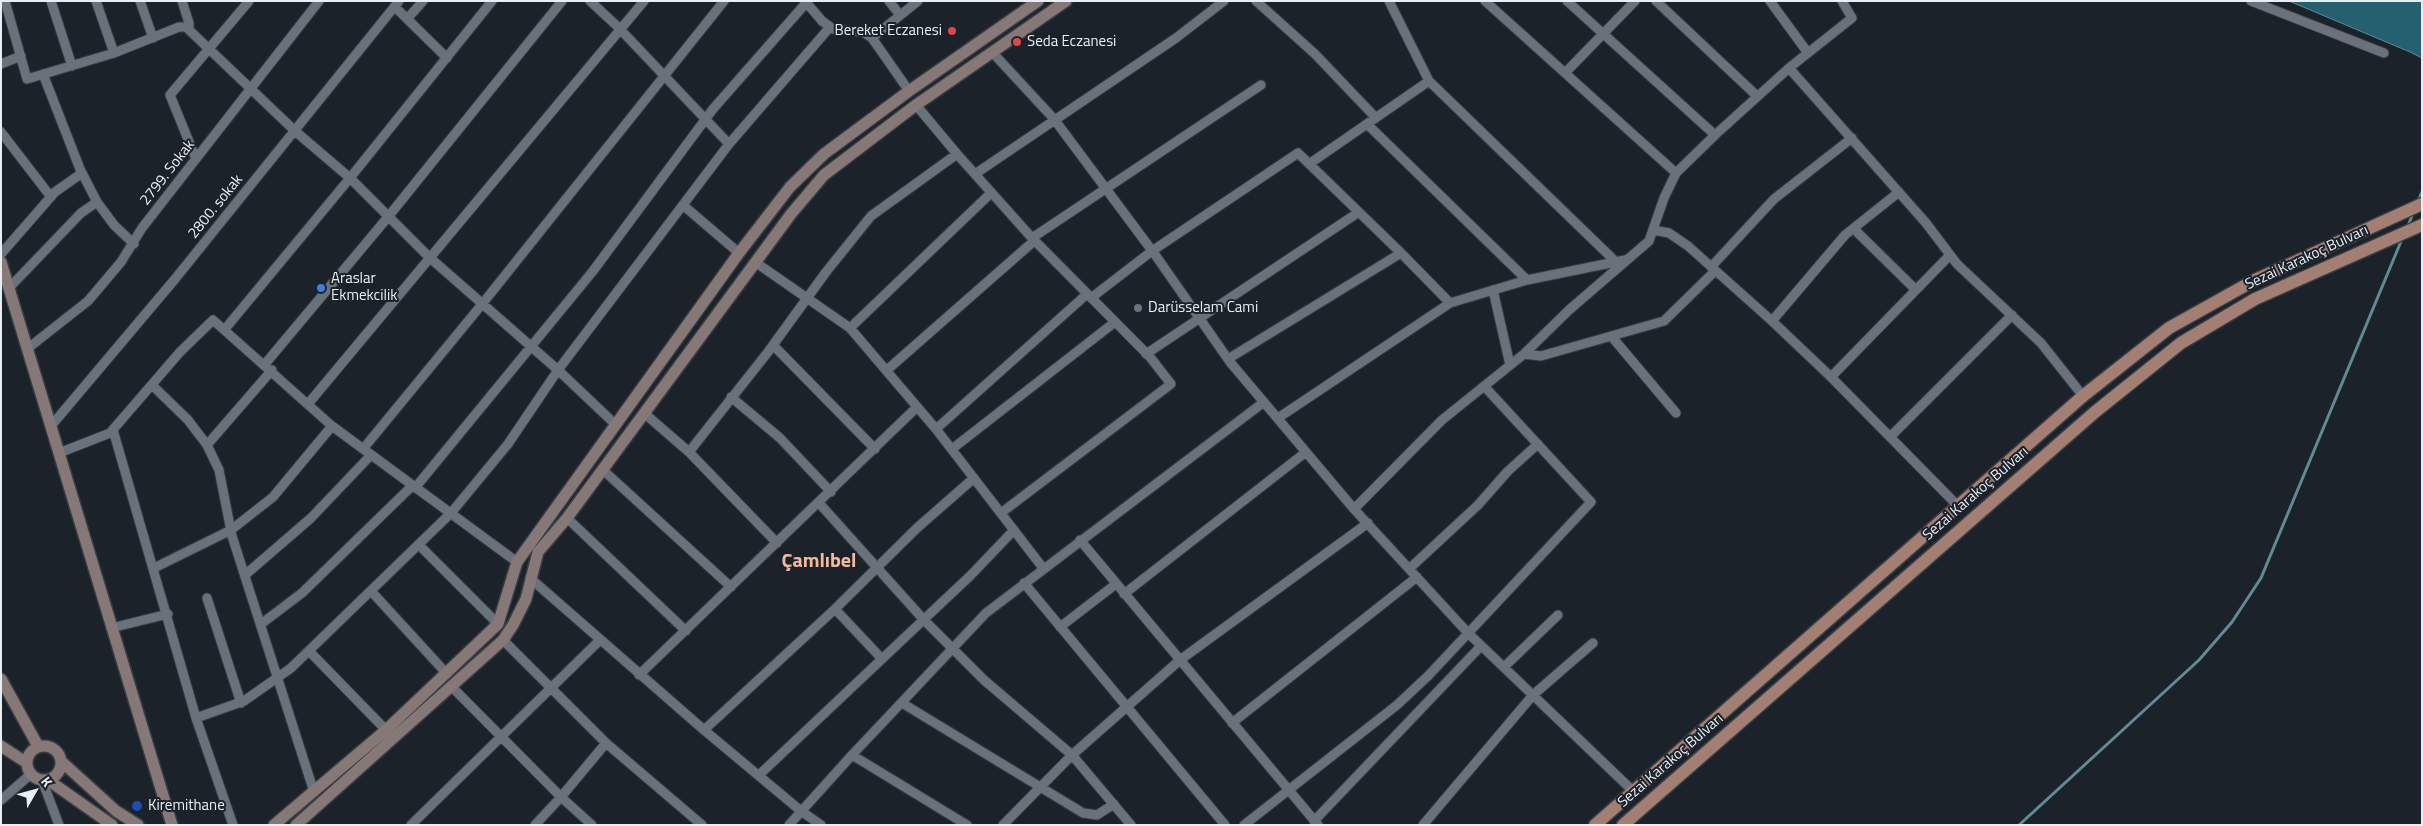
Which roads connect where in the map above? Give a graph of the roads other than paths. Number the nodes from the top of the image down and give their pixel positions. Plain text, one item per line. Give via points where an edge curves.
1 (5, 1) edge
2 (51, 1) edge
3 (96, 1) edge
4 (140, 1) edge
5 (182, 1) edge
6 (249, 1) edge
7 (319, 1) edge
8 (423, 1) edge
9 (492, 1) edge
10 (562, 1) edge
11 (590, 1) edge
12 (644, 1) edge
13 (724, 1) edge
14 (819, 1) edge
15 (889, 1) edge
16 (918, 1) edge
17 (1038, 1) edge
18 (1066, 1) edge
19 (1224, 1) edge
20 (1256, 1) edge
21 (1389, 1) edge
22 (1485, 1) edge
23 (1568, 1) edge
24 (1635, 1) edge
25 (1656, 1) edge
26 (1770, 1) edge
27 (1842, 1) edge
28 (2251, 1) edge
29 (397, 4) edge
30 (807, 4) edge
31 (900, 15) junction
32 (407, 19) junction
33 (830, 27) junction
34 (188, 29) junction
35 (620, 30) junction
36 (1604, 33) junction
37 (153, 38) junction
38 (872, 38) junction
39 (210, 49) junction
40 (992, 52) junction
41 (114, 53) junction
42 (1808, 53) junction
43 (2384, 53) dead end
44 (21, 56) junction
45 (447, 58) junction
46 (1, 64) edge
47 (72, 66) junction
48 (1789, 68) junction
49 (1566, 73) junction
50 (43, 74) junction
51 (665, 76) junction
52 (1429, 81) junction
53 (1261, 85) dead end
54 (250, 88) junction
55 (909, 91) junction
56 (1758, 96) junction
57 (916, 105) junction
58 (1054, 118) junction
59 (1376, 118) junction
60 (704, 120) junction
61 (1367, 124) junction
62 (295, 131) junction
63 (1, 132) edge
64 (1715, 134) junction
65 (1852, 138) junction
66 (729, 144) junction
67 (957, 154) junction
68 (196, 159) junction
69 (1310, 164) junction
70 (82, 173) junction
71 (1676, 173) junction
72 (974, 174) junction
73 (350, 178) junction
74 (1106, 189) junction
75 (1899, 192) junction
76 (991, 193) junction
77 (51, 197) junction
78 (97, 202) junction
79 (2422, 204) edge
80 (684, 206) junction
81 (1359, 212) junction
82 (388, 217) junction
83 (2421, 225) edge
84 (1854, 229) junction
85 (1653, 230) junction
86 (1033, 239) junction
87 (134, 244) junction
88 (1152, 251) junction
89 (739, 253) junction
90 (1401, 253) junction
91 (1, 254) edge
92 (1950, 255) junction
93 (429, 257) junction
94 (1628, 259) junction
95 (1, 262) edge
96 (755, 262) junction
97 (1616, 262) junction
98 (1713, 269) junction
99 (1527, 280) junction
100 (9, 288) junction
101 (1493, 290) junction
102 (1916, 290) junction
103 (1089, 296) junction
104 (808, 297) junction
105 (483, 303) junction
106 (1450, 303) junction
107 (2012, 315) junction
108 (1199, 318) junction
109 (1772, 321) junction
110 (1115, 322) junction
111 (850, 328) junction
112 (225, 329) junction
113 (1612, 337) junction
114 (773, 345) junction
115 (532, 347) junction
116 (27, 349) junction
117 (1146, 354) junction
118 (1524, 354) junction
119 (1228, 359) junction
120 (1510, 365) junction
121 (268, 367) junction
122 (558, 370) junction
123 (887, 370) junction
124 (1831, 377) junction
125 (152, 385) junction
126 (1484, 386) junction
127 (2083, 396) junction
128 (731, 397) junction
129 (1264, 402) junction
130 (308, 404) junction
131 (917, 407) junction
132 (644, 413) junction
133 (1676, 413) dead end
134 (1278, 418) junction
135 (615, 424) junction
136 (51, 426) junction
137 (332, 426) junction
138 (936, 429) junction
139 (113, 430) junction
140 (1890, 437) junction
141 (1538, 444) junction
142 (207, 446) junction
143 (363, 449) junction
144 (875, 449) junction
145 (952, 449) junction
146 (688, 452) junction
147 (1306, 452) junction
148 (58, 453) junction
149 (371, 455) junction
150 (603, 470) junction
151 (974, 478) junction
152 (413, 487) junction
153 (831, 492) junction
154 (819, 503) junction
155 (1958, 506) junction
156 (1354, 509) junction
157 (1002, 513) junction
158 (451, 514) junction
159 (567, 518) junction
160 (1368, 523) junction
161 (231, 530) junction
162 (1014, 530) junction
163 (1080, 540) junction
164 (777, 544) junction
165 (419, 545) junction
166 (517, 562) junction
167 (877, 567) junction
168 (154, 568) junction
169 (1042, 568) junction
170 (1409, 569) junction
171 (245, 575) junction
172 (1417, 577) junction
173 (530, 578) junction
174 (1024, 583) junction
175 (1116, 584) junction
176 (731, 587) junction
177 (371, 591) junction
178 (1124, 594) junction
179 (207, 598) dead end
180 (835, 609) junction
181 (168, 614) junction
182 (1558, 615) dead end
183 (924, 620) junction
184 (261, 624) junction
185 (498, 624) junction
186 (1060, 627) junction
187 (111, 628) junction
188 (686, 630) junction
189 (1468, 633) junction
190 (503, 640) junction
191 (600, 640) junction
192 (1594, 643) dead end
193 (1481, 646) junction
194 (954, 649) junction
195 (309, 651) junction
196 (882, 659) junction
197 (1180, 660) junction
198 (1504, 667) junction
199 (446, 674) junction
200 (639, 674) junction
201 (279, 677) junction
202 (1, 679) edge
203 (451, 686) junction
204 (551, 689) junction
205 (1533, 695) junction
206 (241, 703) junction
207 (902, 703) junction
208 (1126, 706) junction
209 (196, 718) junction
210 (1232, 723) junction
211 (386, 730) junction
212 (704, 730) junction
213 (503, 737) junction
214 (606, 743) junction
215 (1, 746) edge
216 (38, 746) junction
217 (852, 755) junction
218 (1072, 755) junction
219 (62, 762) junction
220 (27, 763) junction
221 (759, 775) junction
222 (40, 778) junction
223 (1041, 786) junction
224 (1289, 790) junction
225 (1633, 791) junction
226 (314, 792) junction
227 (561, 798) junction
228 (1, 800) edge
229 (1114, 804) junction
230 (801, 811) junction
231 (1316, 823) edge
232 (59, 825) edge
233 (112, 825) edge
234 (138, 825) edge
235 (172, 825) edge
236 (233, 825) edge
237 (274, 825) edge
238 (296, 825) edge
239 (411, 825) edge
240 (535, 825) edge
241 (592, 825) edge
242 (702, 825) edge
243 (790, 825) edge
244 (821, 825) edge
245 (967, 825) edge
246 (1003, 825) edge
247 (1131, 825) edge
248 (1225, 825) edge
249 (1244, 825) edge
250 (1423, 825) edge
251 (1595, 825) edge
252 (1623, 825) edge

1 - 44 street
2 - 47 street
3 - 41 street
4 - 37 street
5 - 34 street
6 - 39 street
7 - 54 street, 2799. Sokak
8 - 32 street
9 - 45 street
10 - 82 street
11 - 35 street
12 - 35 street
13 - 51 street
14 - 30 street
15 - 31 street
16 - 31 street
17 - 55 main road
18 - 40 main road
19 - 58 street via 1176,38
20 - 59 street via 1315,54
21 - 52 street
22 - 49 street
23 - 36 street
24 - 36 street
25 - 56 street
26 - 42 street
27 - 42 street via 1852,18
28 - 43 street
29 - 32 street
29 - 62 street, 2800. sokak
30 - 33 street
30 - 60 street
31 - 38 street
32 - 45 street
33 - 38 street via 863,32
33 - 66 street
34 - 37 street via 179,27
34 - 39 street
35 - 51 street
35 - 93 street
36 - 49 street
36 - 64 street
37 - 41 street
38 - 55 street
39 - 54 street
39 - 68 street via 170,95
40 - 57 main road
40 - 58 street
41 - 47 street
42 - 48 street
44 - 46 street
44 - 50 street via 27,79
45 - 73 street
47 - 50 street
48 - 56 street
48 - 65 street
49 - 71 street
50 - 70 street
51 - 60 street
51 - 105 street
52 - 59 street
52 - 97 street
53 - 74 street
54 - 62 street
54 - 68 street, 2799. Sokak
55 - 89 main road via 824,154 790,188
56 - 64 street
57 - 67 street
57 - 96 main road via 824,175
58 - 72 street
58 - 74 street
59 - 61 street
60 - 66 street
60 - 115 street via 593,271
61 - 69 street
61 - 99 street
62 - 73 street
62 - 136 street, 2800. sokak
63 - 77 street
64 - 71 street
65 - 75 street
65 - 98 street via 1774,199
66 - 80 street
67 - 72 street
67 - 104 street via 871,216
68 - 87 street, 2799. Sokak via 142,228
69 - 81 street
69 - 88 street via 1298,153
70 - 77 street
70 - 78 street
71 - 85 street
72 - 76 street
73 - 82 street
73 - 112 street
74 - 86 street
74 - 88 street
75 - 84 street
75 - 92 street
76 - 86 street
76 - 111 street
77 - 91 street
78 - 87 street
78 - 100 street via 81,214
79 - 127 main road via 2256,280 2169,328
80 - 89 street
80 - 122 street
81 - 90 street
81 - 108 street
82 - 93 street
82 - 121 street
83 - 252 main road, Sezai Karakoç Bulvarı via 2255,300 2181,343 2094,412
84 - 102 street
84 - 109 street via 1845,235
85 - 94 street via 1649,241
85 - 98 street via 1669,234
86 - 103 street
86 - 123 street
87 - 116 street, 2799. Sokak via 88,301
88 - 103 street
88 - 108 street
89 - 135 main road
90 - 106 street
90 - 119 street
92 - 102 street
92 - 107 street
93 - 105 street
93 - 130 street
94 - 97 street
94 - 118 street
95 - 100 main road
96 - 104 street
96 - 132 main road
97 - 99 street
98 - 109 street
98 - 113 street via 1664,321
99 - 101 street
100 - 116 main road
101 - 106 street
101 - 120 street
102 - 124 street
103 - 110 street
103 - 138 street
104 - 111 street
104 - 114 street
105 - 115 street
105 - 143 street
106 - 134 street
107 - 127 street via 2041,343
107 - 140 street
108 - 117 street
108 - 119 street
109 - 124 street
110 - 117 street
110 - 145 street
111 - 123 street
112 - 121 street
112 - 125 street via 210,321
113 - 118 street via 1541,356
113 - 133 street
114 - 128 street
114 - 144 street
115 - 122 street
115 - 152 street
116 - 136 main road
117 - 157 street via 1171,384
118 - 120 street
119 - 129 street
120 - 126 street
121 - 130 street
121 - 142 street
122 - 135 street
122 - 158 street via 508,444
123 - 131 street
124 - 140 street
125 - 139 street
125 - 142 street via 188,420
126 - 141 street
126 - 156 street via 1442,420
127 - 155 main road
128 - 146 street
128 - 153 street via 780,438
129 - 134 street
129 - 163 street
130 - 137 street
131 - 138 street
131 - 144 street
132 - 146 street
132 - 150 main road
134 - 147 street
135 - 166 main road
136 - 148 main road
137 - 143 street
137 - 161 street via 281,490
138 - 145 street
139 - 148 street
139 - 168 street
140 - 155 street
141 - 170 street
141 - 189 street via 1591,502
142 - 161 street via 219,470
143 - 149 street
144 - 153 street
145 - 151 street
146 - 164 street
147 - 156 street
147 - 178 street
148 - 187 main road
149 - 152 street
149 - 171 street via 311,518
150 - 159 main road
150 - 176 street
151 - 157 street
151 - 167 street
152 - 158 street
152 - 184 street via 302,593
153 - 154 street
154 - 164 street
154 - 167 street
155 - 225 main road
156 - 160 street
157 - 162 street
158 - 165 street
158 - 166 street
159 - 173 main road via 538,552
159 - 188 street
160 - 170 street
160 - 197 street
161 - 168 street
161 - 171 street
162 - 169 street
162 - 183 street
163 - 169 street
163 - 175 street
164 - 176 street
165 - 177 street
165 - 185 street
166 - 185 main road
167 - 180 street
167 - 183 street
168 - 181 street
169 - 174 street
170 - 172 street
171 - 184 street
172 - 189 street
172 - 210 street
173 - 190 main road via 526,599
173 - 191 street
174 - 186 street
174 - 194 street via 986,613
175 - 178 street
175 - 186 street
176 - 188 street
177 - 195 street
177 - 199 street
178 - 197 street
179 - 206 street
180 - 196 street
180 - 212 street
181 - 187 street
181 - 209 street
182 - 198 street
183 - 194 street
183 - 196 street
184 - 201 street
185 - 199 main road
186 - 208 street
187 - 235 main road
188 - 200 street
189 - 193 street
189 - 224 street via 1397,705
190 - 203 main road
190 - 204 street
191 - 200 street
191 - 204 street
192 - 205 street
193 - 198 street
193 - 231 street
194 - 207 street
194 - 218 street via 984,680
195 - 201 street
195 - 211 street
196 - 221 street
197 - 208 street
197 - 210 street
198 - 205 street
199 - 211 main road
200 - 212 street
201 - 206 street
201 - 226 street
202 - 216 main road
203 - 213 street
203 - 238 main road
204 - 213 street
204 - 214 street
205 - 225 street
205 - 250 street
206 - 209 street
207 - 217 street
207 - 223 street
208 - 218 street
208 - 248 street
209 - 236 street
210 - 224 street
211 - 226 main road
212 - 221 street
213 - 227 street
213 - 239 street
214 - 227 street
214 - 242 street
215 - 220 main road
216 - 219 main road via 54,748
216 - 220 main road via 30,753
217 - 230 street
217 - 245 street
218 - 223 street
218 - 229 street
219 - 222 main road via 58,773
219 - 234 main road via 116,811
220 - 222 main road
221 - 230 street
222 - 228 street
222 - 232 street
222 - 233 main road
223 - 229 street via 1088,815 1097,815
223 - 246 street
224 - 231 street
224 - 249 street
225 - 251 main road
226 - 237 main road
227 - 240 street
227 - 241 street
229 - 247 street
230 - 243 street
230 - 244 street

